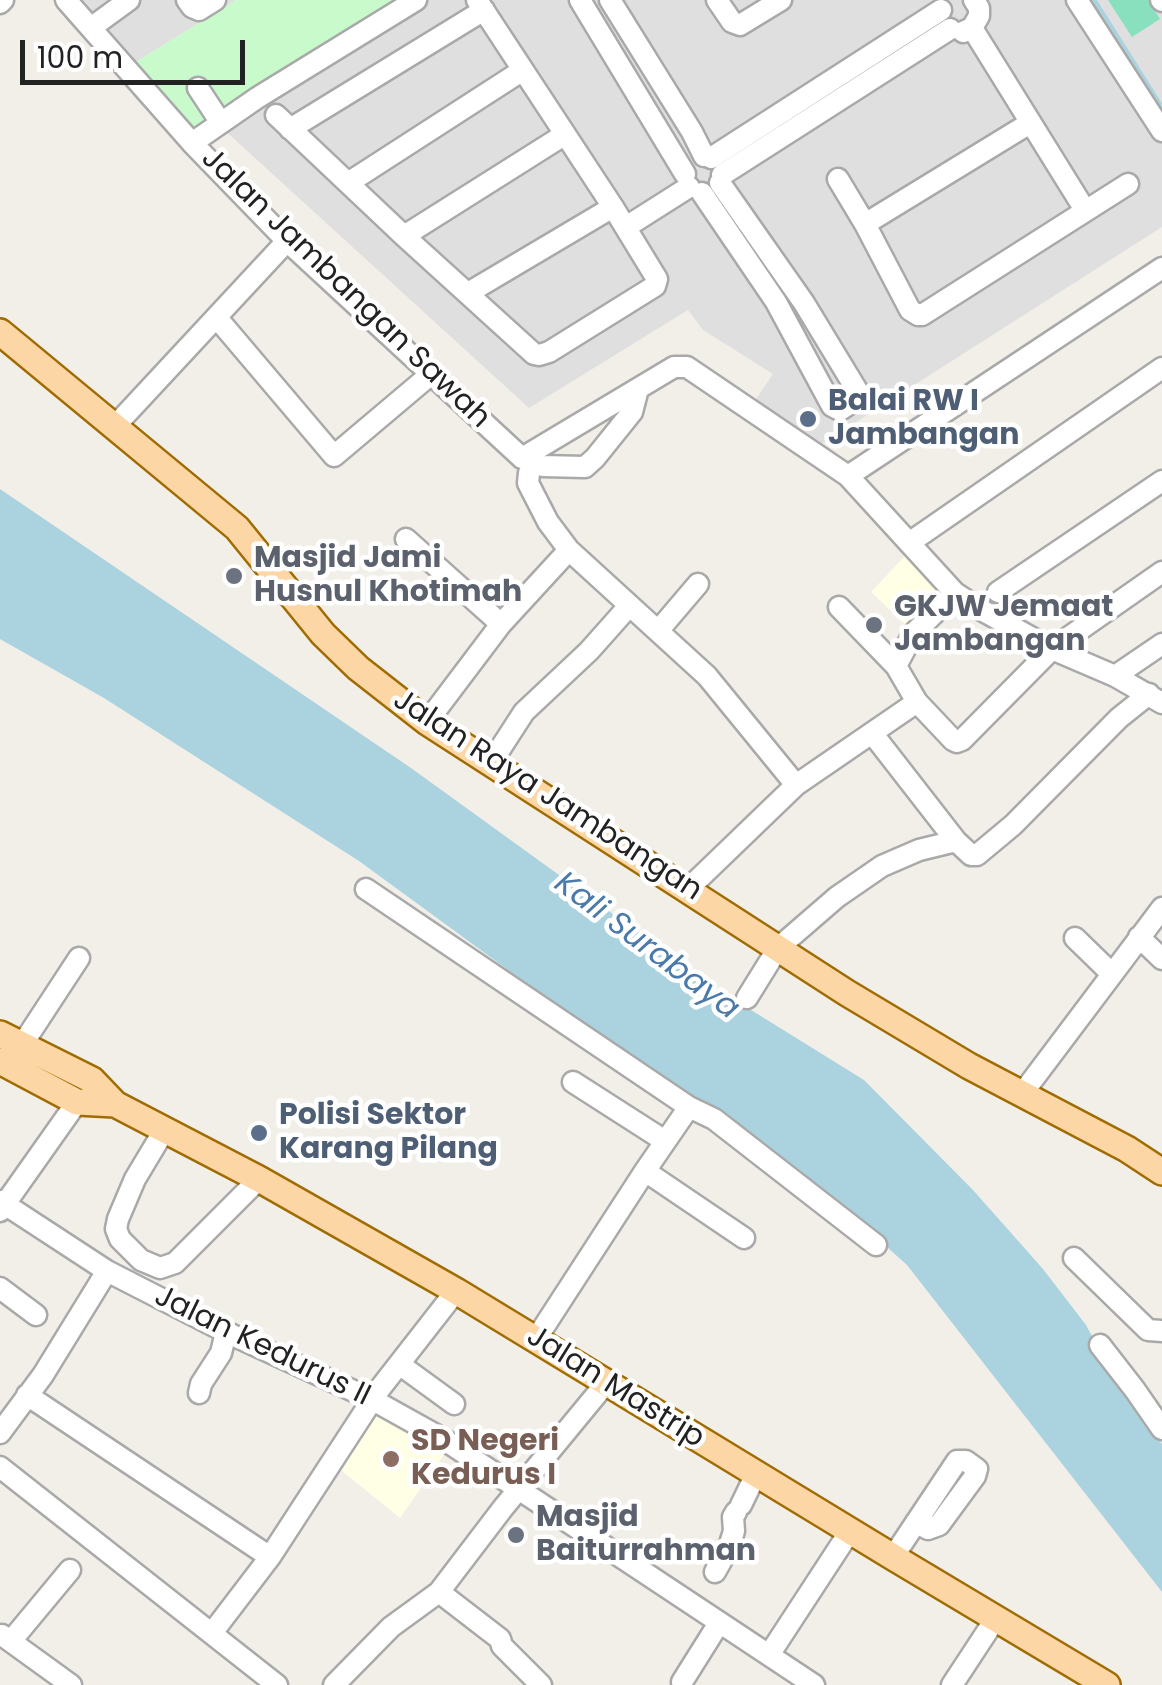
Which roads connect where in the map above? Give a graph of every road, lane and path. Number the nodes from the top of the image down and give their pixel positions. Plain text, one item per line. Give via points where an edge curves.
1 (66, 0) edge
2 (130, 0) edge
3 (187, 0) edge
4 (215, 0) edge
5 (416, 0) edge
6 (580, 0) edge
7 (610, 0) edge
8 (717, 0) edge
9 (781, 0) edge
10 (1078, 0) edge
11 (481, 5) edge
12 (965, 11) edge
13 (92, 27) junction
14 (523, 70) junction
15 (198, 88) dead end
16 (221, 122) junction
17 (1030, 123) junction
18 (1162, 131) edge
19 (564, 135) junction
20 (192, 143) junction
21 (705, 175) junction
22 (838, 179) dead end
23 (348, 184) junction
24 (1128, 184) dead end
25 (613, 207) junction
26 (1085, 210) junction
27 (865, 224) junction
28 (626, 227) junction
29 (404, 236) junction
30 (286, 241) junction
31 (1162, 268) edge
32 (468, 293) junction
33 (217, 318) junction
34 (0, 332) edge
35 (1162, 368) edge
36 (430, 376) junction
37 (638, 389) junction
38 (115, 426) junction
39 (528, 461) junction
40 (848, 476) junction
41 (1162, 481) edge
42 (406, 539) dead end
43 (909, 543) junction
44 (569, 550) junction
45 (1162, 572) edge
46 (698, 584) dead end
47 (998, 592) dead end
48 (956, 593) junction
49 (630, 606) junction
50 (839, 607) dead end
51 (501, 624) junction
52 (658, 632) junction
53 (1162, 644) edge
54 (1052, 649) junction
55 (896, 666) junction
56 (1115, 676) junction
57 (1156, 698) edge
58 (917, 702) junction
59 (428, 722) junction
60 (872, 733) junction
61 (491, 762) junction
62 (796, 785) junction
63 (956, 841) junction
64 (366, 889) dead end
65 (688, 889) junction
66 (1162, 908) edge
67 (1140, 937) junction
68 (1075, 938) dead end
69 (778, 948) junction
70 (78, 958) dead end
71 (1162, 959) edge
72 (1112, 974) junction
73 (748, 998) dead end
74 (11, 1040) edge
75 (0, 1061) edge
76 (573, 1082) dead end
77 (1022, 1094) junction
78 (76, 1102) junction
79 (115, 1104) junction
80 (690, 1108) junction
81 (165, 1129) junction
82 (666, 1141) junction
83 (644, 1171) junction
84 (1162, 1172) edge
85 (258, 1178) junction
86 (2, 1205) edge
87 (744, 1238) dead end
88 (876, 1245) dead end
89 (1074, 1258) dead end
90 (108, 1271) junction
91 (0, 1288) edge
92 (456, 1291) junction
93 (36, 1316) dead end
94 (1162, 1331) edge
95 (226, 1332) junction
96 (536, 1339) junction
97 (1100, 1345) dead end
98 (399, 1364) junction
99 (606, 1383) junction
100 (199, 1393) dead end
101 (27, 1395) junction
102 (372, 1400) junction
103 (454, 1404) dead end
104 (1162, 1429) edge
105 (0, 1433) edge
106 (0, 1467) edge
107 (756, 1474) junction
108 (519, 1490) junction
109 (916, 1522) dead end
110 (850, 1531) junction
111 (270, 1557) junction
112 (893, 1557) junction
113 (70, 1570) dead end
114 (715, 1572) dead end
115 (439, 1592) junction
116 (996, 1618) junction
117 (719, 1622) junction
118 (212, 1633) junction
119 (6, 1637) edge
120 (769, 1655) junction
121 (57, 1681) edge
122 (682, 1682) dead end
123 (1101, 1683) edge
124 (277, 1685) edge
125 (334, 1685) edge
126 (542, 1685) edge
127 (814, 1685) edge
128 (952, 1685) edge

1 - 13 street, Jalan Jambangan Sawah
2 - 13 street
3 - 4 street via 199,10
5 - 16 street
6 - 21 street
7 - 21 street via 692,132
8 - 9 street via 740,25
10 - 18 street
11 - 14 street
11 - 23 street via 283,122
12 - 17 street
12 - 21 street
13 - 20 street, Jalan Jambangan Sawah
14 - 19 street
14 - 23 street
15 - 16 street
16 - 20 street
17 - 26 street
17 - 27 street
19 - 25 street
19 - 29 street
20 - 30 street, Jalan Jambangan Sawah
21 - 21 street via 804,302 858,392 840,410
21 - 28 street
22 - 27 street
23 - 29 street
24 - 26 street
25 - 28 street
25 - 32 street
26 - 27 street via 922,315 910,310
28 - 32 street via 656,284 549,352 536,355
29 - 32 street
30 - 33 street
30 - 36 street, Jalan Jambangan Sawah
31 - 40 street
33 - 36 street via 334,456
33 - 38 street
34 - 38 main road, Jalan Raya Jambangan
35 - 43 street
36 - 39 street, Jalan Jambangan Sawah
37 - 39 street
37 - 39 street via 632,412 584,467
37 - 40 street via 674,367 687,367
38 - 59 main road, Jalan Raya Jambangan via 237,528 323,634
39 - 44 street via 528,484
40 - 43 street
41 - 47 street
42 - 51 street
43 - 48 street
44 - 49 street
44 - 51 street
45 - 54 street
46 - 52 street
48 - 54 street
48 - 55 street via 912,634
49 - 52 street
49 - 61 street via 524,712
50 - 55 street
51 - 59 street
52 - 62 street via 707,676
53 - 56 street
54 - 56 street
54 - 58 street via 962,740 953,740
55 - 58 street
56 - 57 street
57 - 63 street via 1119,718 984,850 971,855
58 - 60 street
59 - 61 main road, Jalan Raya Jambangan
60 - 62 street
60 - 63 street
61 - 65 main road, Jalan Raya Jambangan
62 - 65 street
63 - 69 street via 882,866
64 - 80 street
65 - 69 main road, Jalan Raya Jambangan
66 - 67 street
67 - 71 street
67 - 72 street
68 - 72 street
69 - 73 street
69 - 77 main road, Jalan Raya Jambangan
70 - 74 street
72 - 77 street
74 - 79 main road, Jalan Mastrip via 92,1080
75 - 78 main road, Jalan Mastrip
76 - 82 street
77 - 84 main road, Jalan Raya Jambangan
78 - 79 main road, Jalan Mastrip
78 - 86 street, Jalan Kedurus II
79 - 81 main road, Jalan Mastrip
80 - 82 street
80 - 88 street via 714,1119
81 - 85 main road, Jalan Mastrip
81 - 85 street via 116,1229 141,1260 160,1268 175,1263
82 - 83 street
83 - 87 street
83 - 96 street
85 - 92 main road, Jalan Mastrip
86 - 90 street, Jalan Kedurus II
89 - 94 street via 1148,1330
90 - 95 street, Jalan Kedurus II
90 - 101 street
91 - 93 street
92 - 96 main road, Jalan Mastrip
92 - 98 street
95 - 100 street
95 - 102 street, Jalan Kedurus II
96 - 99 main road, Jalan Mastrip
97 - 104 street
98 - 102 street
98 - 103 street
99 - 107 main road, Jalan Mastrip
99 - 108 street
101 - 105 street
101 - 111 street
102 - 108 street, Jalan Kedurus II
102 - 111 street
106 - 118 street
107 - 110 main road, Jalan Mastrip
107 - 114 street
108 - 115 street
108 - 117 street, Jalan Kedurus II
109 - 112 street
110 - 112 main road, Jalan Mastrip
110 - 120 street
111 - 118 street
112 - 116 main road, Jalan Mastrip
113 - 119 street
115 - 125 street via 391,1627
115 - 126 street via 500,1639
116 - 123 main road, Jalan Mastrip
116 - 128 street
117 - 120 street, Jalan Kedurus II
117 - 122 street
118 - 124 street
119 - 121 street
120 - 127 street, Jalan Kedurus II

